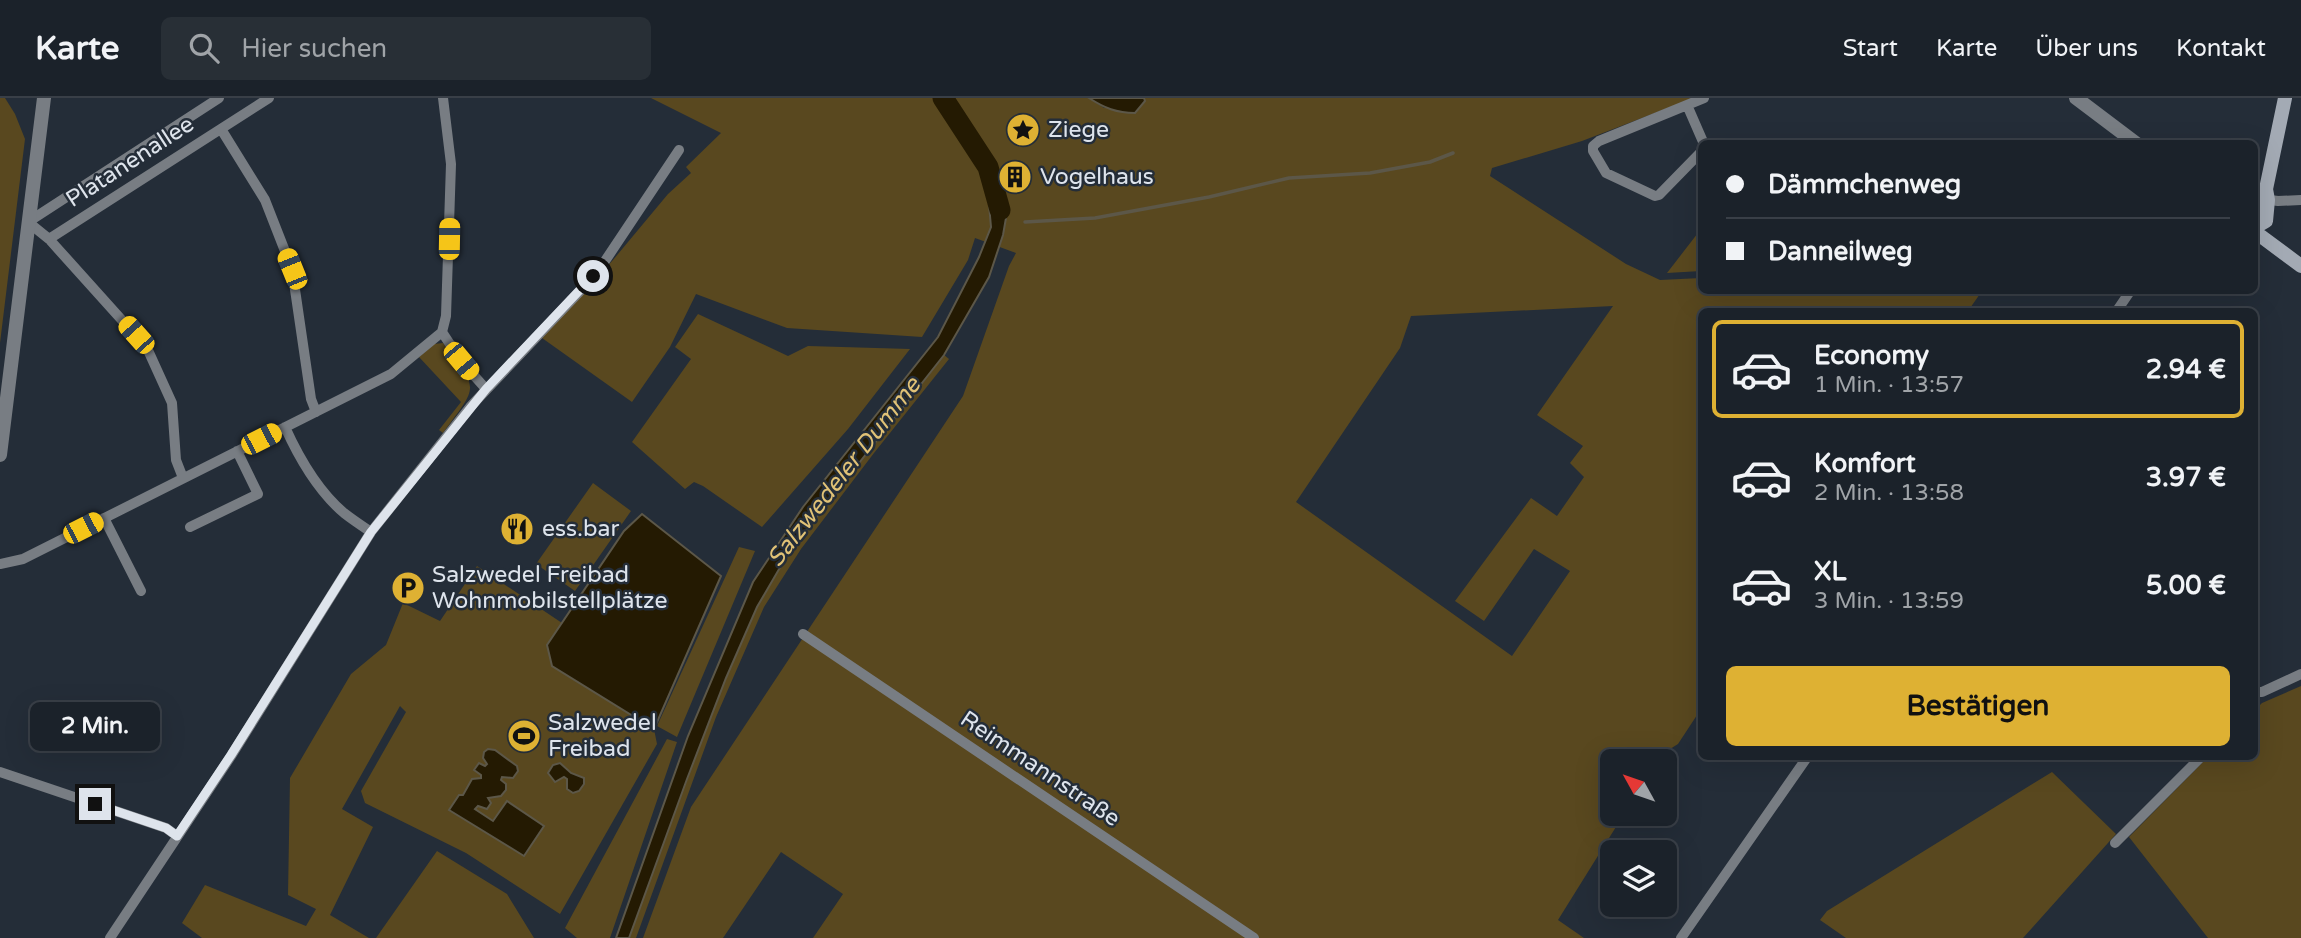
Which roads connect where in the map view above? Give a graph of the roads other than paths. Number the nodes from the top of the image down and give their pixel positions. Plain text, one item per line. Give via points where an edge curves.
1 (44, 98) edge
2 (219, 98) edge
3 (269, 98) edge
4 (443, 98) edge
5 (1704, 98) edge
6 (2076, 98) edge
7 (2285, 98) edge
8 (1686, 105) junction
9 (221, 129) junction
10 (1702, 140) edge
11 (2132, 140) edge
12 (679, 150) dead end
13 (1698, 155) edge
14 (2262, 198) edge
15 (2301, 200) edge
16 (28, 222) junction
17 (2258, 226) edge
18 (2258, 232) edge
19 (49, 239) junction
20 (2301, 266) edge
21 (442, 332) junction
22 (486, 389) junction
23 (316, 412) junction
24 (285, 427) junction
25 (237, 451) junction
26 (0, 456) edge
27 (183, 478) junction
28 (104, 518) junction
29 (190, 527) dead end
30 (371, 532) junction
31 (0, 564) edge
32 (141, 591) dead end
33 (803, 635) dead end
34 (2301, 674) edge
35 (2258, 693) edge
36 (1805, 760) edge
37 (2198, 760) edge
38 (0, 772) edge
39 (177, 836) junction
40 (2115, 843) dead end
41 (110, 938) edge
42 (1254, 938) edge
43 (1681, 938) edge

1 - 16 street
2 - 16 street, Platanenallee
3 - 9 street, Platanenallee
4 - 21 street via 451,164
5 - 8 street
6 - 11 street
7 - 14 main road
8 - 10 street
8 - 13 street via 1599,141 1593,151 1606,173 1650,196 1659,195
9 - 19 street, Platanenallee
9 - 23 street via 265,200 292,269
12 - 22 street via 603,264
14 - 15 street
14 - 17 main road via 2266,221
16 - 19 street
16 - 26 street
18 - 20 main road
19 - 27 street via 147,348 172,403 176,460
21 - 22 street
21 - 23 street via 391,374
22 - 30 street
23 - 24 street
24 - 25 street
24 - 30 street via 324,491
25 - 27 street
25 - 29 street via 258,494
27 - 28 street
28 - 31 street via 23,559
28 - 32 street
30 - 39 street
33 - 42 street, Reimmannstraße
34 - 35 street
36 - 43 street
37 - 40 street
38 - 39 street via 166,828
39 - 41 street

